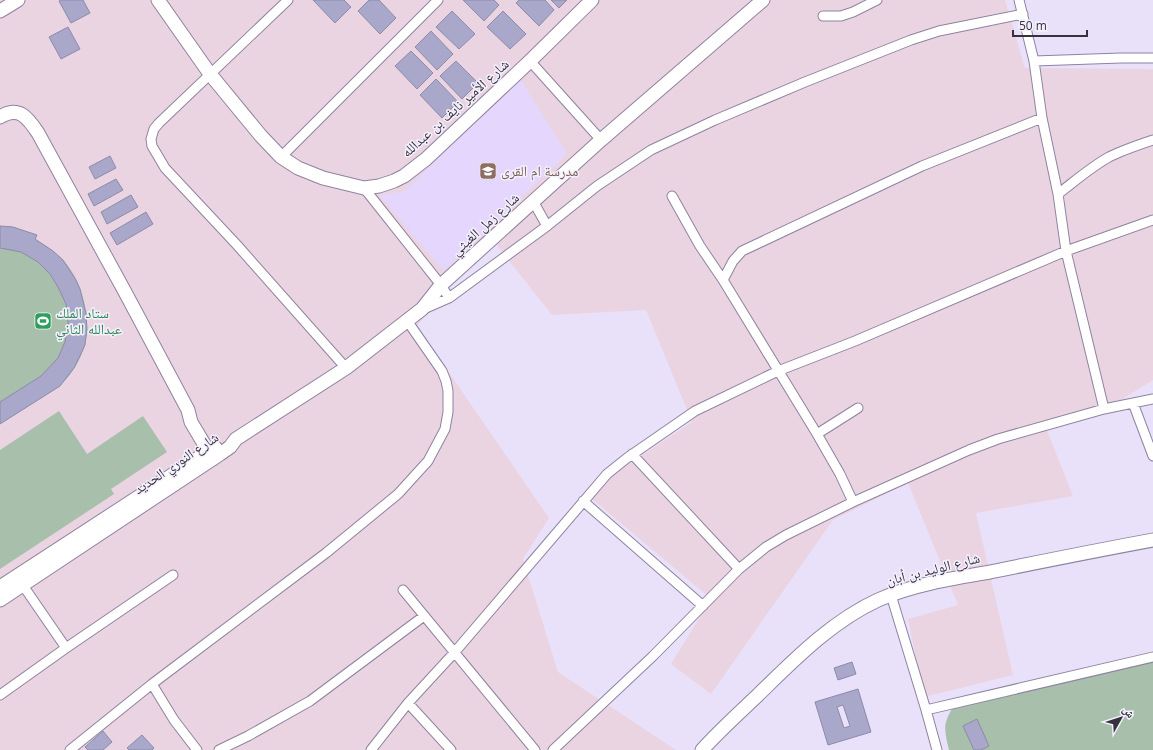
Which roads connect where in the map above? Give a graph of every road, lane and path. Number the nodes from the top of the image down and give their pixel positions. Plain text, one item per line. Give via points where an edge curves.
1 (18, 0) edge
2 (158, 0) edge
3 (288, 0) edge
4 (438, 0) edge
5 (592, 0) edge
6 (763, 0) edge
7 (876, 0) edge
8 (1019, 0) edge
9 (0, 11) edge
10 (1023, 14) junction
11 (823, 16) dead end
12 (1153, 58) edge
13 (530, 61) junction
14 (1034, 61) junction
15 (210, 74) junction
16 (0, 117) edge
17 (1042, 118) junction
18 (601, 140) junction
19 (1153, 140) edge
20 (281, 157) junction
21 (364, 188) junction
22 (1058, 194) junction
23 (672, 196) dead end
24 (534, 201) junction
25 (1153, 220) edge
26 (547, 226) junction
27 (1066, 252) junction
28 (723, 280) junction
29 (441, 285) junction
30 (449, 298) junction
31 (422, 309) junction
32 (408, 322) junction
33 (346, 368) junction
34 (778, 371) junction
35 (1153, 399) edge
36 (1133, 403) junction
37 (858, 408) dead end
38 (1104, 409) junction
39 (817, 434) junction
40 (236, 439) joint
41 (214, 453) junction
42 (632, 454) junction
43 (1153, 456) edge
44 (582, 501) junction
45 (853, 502) junction
46 (1153, 540) edge
47 (739, 569) junction
48 (173, 575) dead end
49 (22, 584) junction
50 (0, 587) edge
51 (403, 590) dead end
52 (891, 595) junction
53 (0, 600) edge
54 (703, 606) junction
55 (424, 616) junction
56 (66, 648) junction
57 (454, 653) junction
58 (1153, 658) edge
59 (152, 684) junction
60 (0, 695) edge
61 (408, 703) junction
62 (926, 710) junction
63 (70, 750) edge
64 (196, 750) edge
65 (219, 750) edge
66 (371, 750) edge
67 (451, 750) edge
68 (535, 750) edge
69 (553, 750) edge
70 (702, 750) edge
71 (936, 750) edge

1 - 9 street
2 - 15 street, شارع الأمير نايف بن عبدالله
3 - 15 street
4 - 20 street
5 - 13 street, شارع الأمير نايف بن عبدالله
6 - 18 street, شارع زمل الغيثي
7 - 11 street via 841,16
8 - 10 street
10 - 14 street
10 - 26 street via 939,31 911,40 715,120 651,150 596,186
12 - 14 street
13 - 18 street
13 - 21 street, شارع الأمير نايف بن عبدالله via 410,171 394,181
14 - 17 street
15 - 20 street, شارع الأمير نايف بن عبدالله
15 - 33 street via 154,129 151,139 155,152 165,168
16 - 41 street via 10,112 19,113 28,119 38,133 188,410 198,418
17 - 22 street
17 - 28 street via 935,160 742,251 732,261
18 - 24 street, شارع زمل الغيثي
19 - 22 street via 1108,158
20 - 21 street, شارع الأمير نايف بن عبدالله via 298,168 323,178
21 - 29 street
22 - 27 street
23 - 28 street via 700,246
24 - 26 street
24 - 29 street, شارع زمل الغيثي
25 - 27 street
26 - 30 street
27 - 34 street
27 - 38 street
28 - 34 street
29 - 30 street
29 - 31 street, شارع زمل الغيثي
30 - 31 street
31 - 32 street, شارع زمل الغيثي
32 - 33 street, شارع زمل الغيثي
32 - 59 street via 442,371 448,391 445,429 428,460 398,494
33 - 40 street, شارع زمل الغيثي
34 - 39 street
34 - 42 street via 695,411
35 - 36 street
36 - 38 street
36 - 43 street
37 - 39 street
38 - 45 street via 998,439
39 - 45 street
40 - 41 street, شارع النوري الحديد via 227,441
41 - 49 street, شارع النوري الحديد
41 - 50 street, شارع النوري الحديد
42 - 44 street via 607,474
42 - 47 street
44 - 54 street
44 - 57 street
45 - 47 street via 786,535
46 - 52 street, شارع الوليد بن أبان via 945,580
47 - 54 street
48 - 56 street
49 - 53 street, شارع النوري الحديد
49 - 56 street
51 - 55 street
52 - 62 street
52 - 70 street, شارع الوليد بن أبان via 861,609 797,657
54 - 69 street
55 - 57 street
55 - 65 street via 310,701
56 - 60 street
57 - 61 street
57 - 68 street
58 - 62 street
59 - 63 street
59 - 64 street
61 - 66 street
61 - 67 street
62 - 71 street

